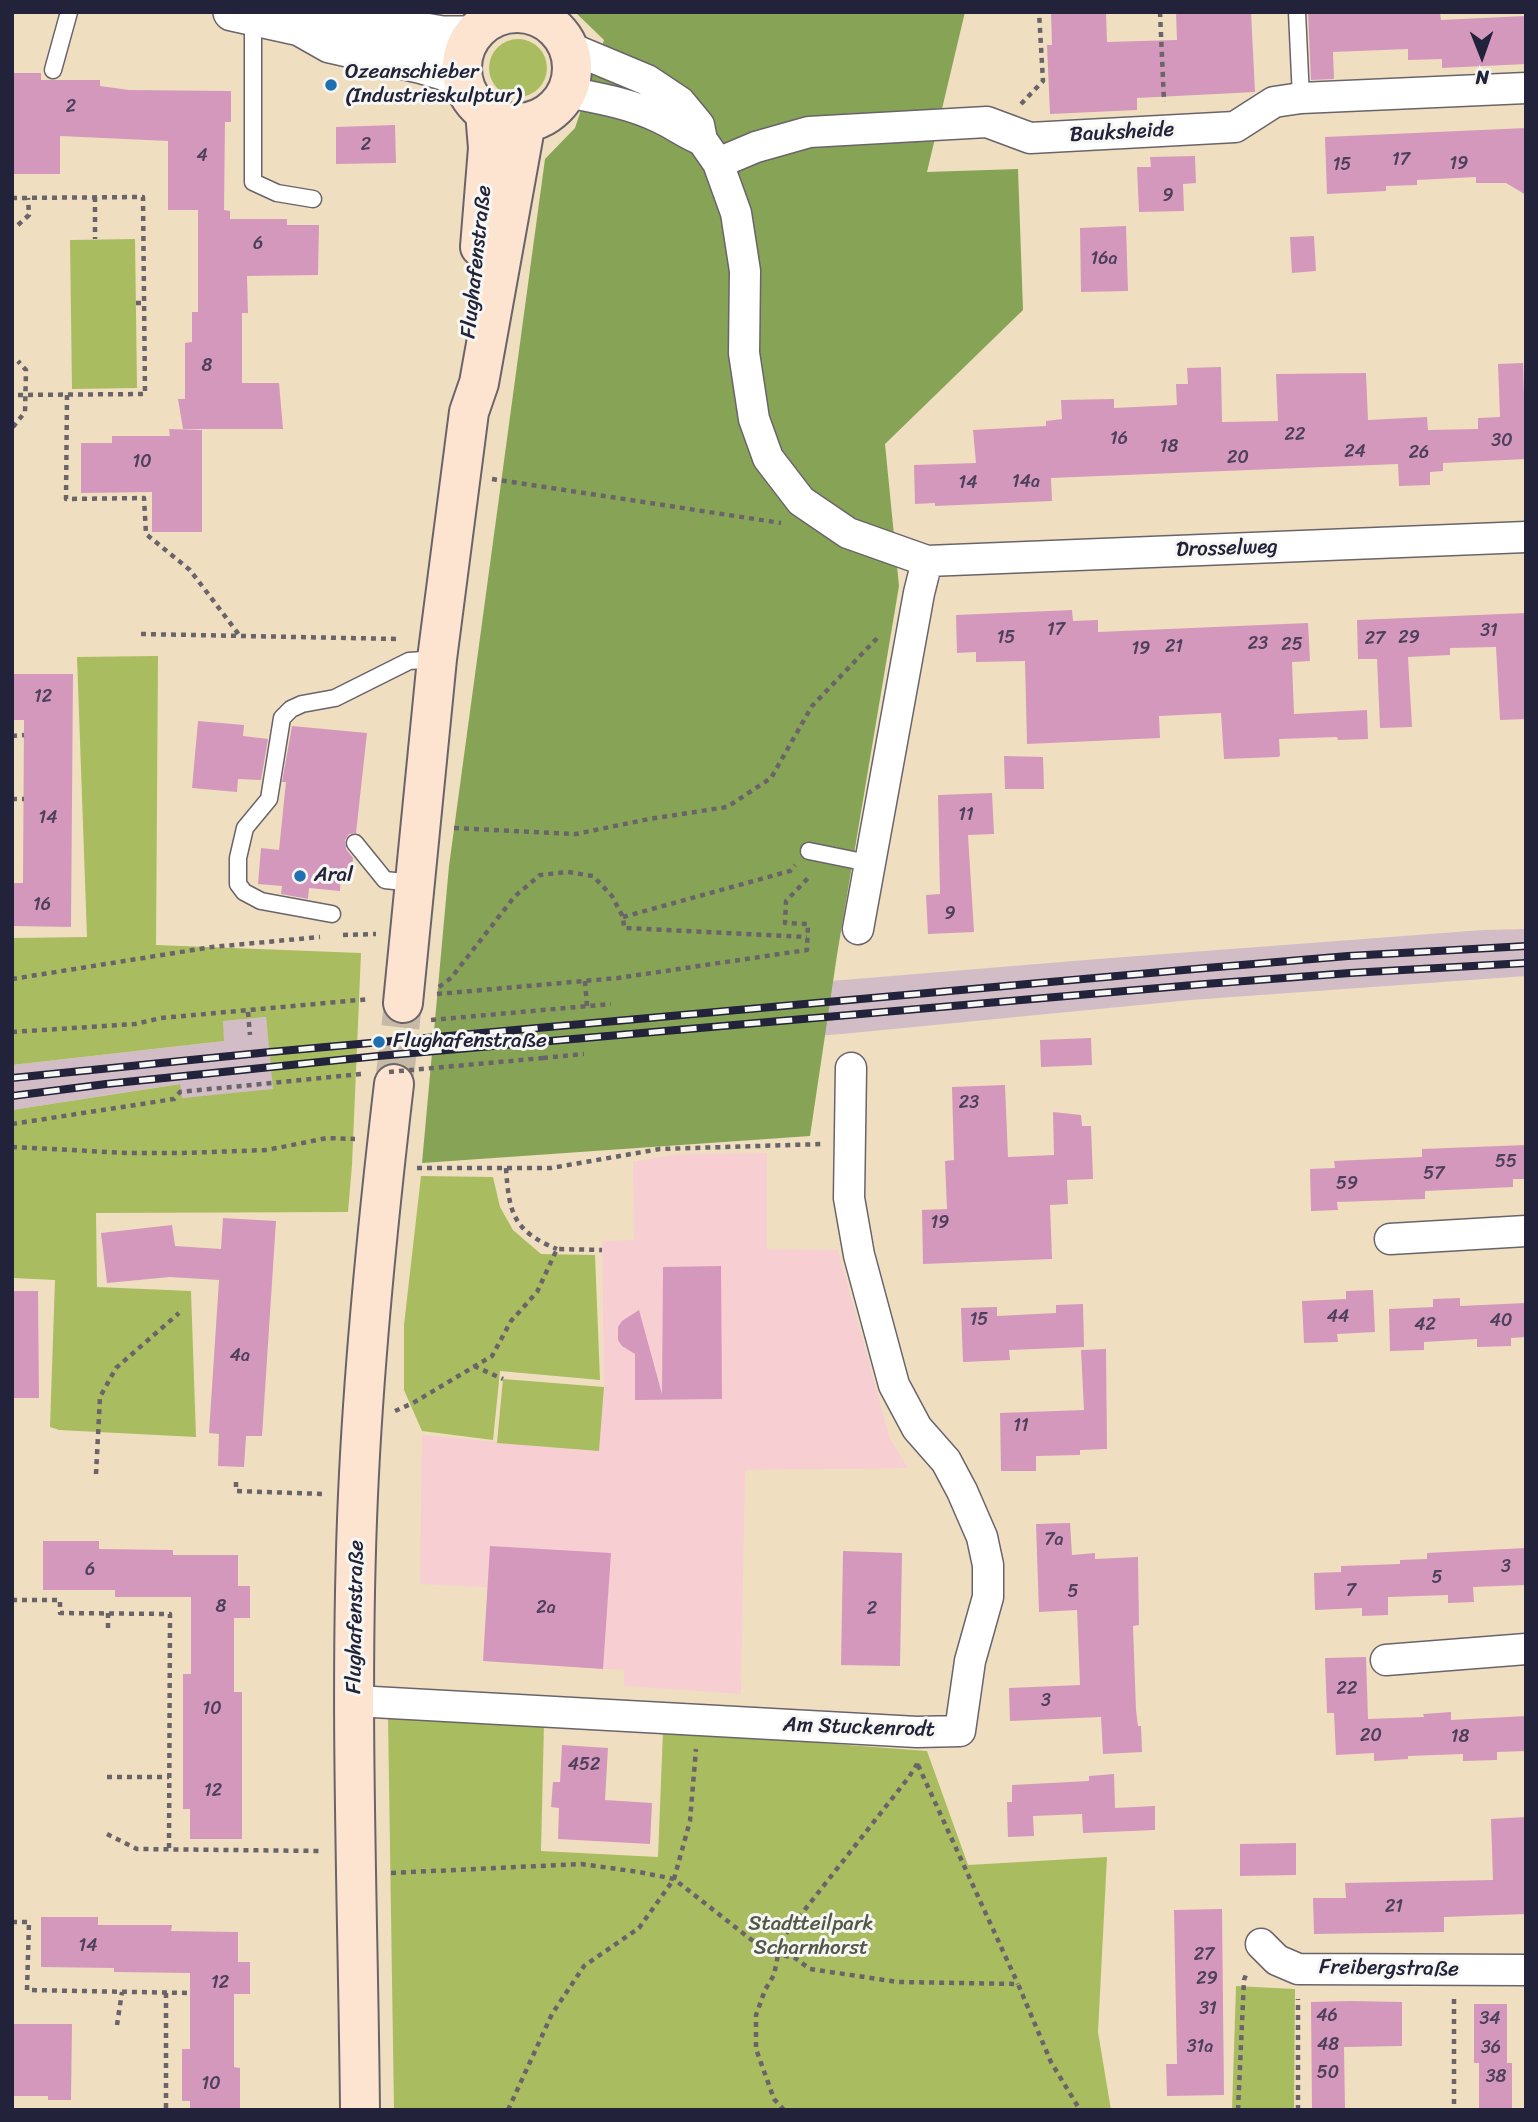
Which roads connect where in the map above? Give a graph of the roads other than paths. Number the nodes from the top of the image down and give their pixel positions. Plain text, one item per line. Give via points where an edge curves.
1 (69, 12) edge
2 (1297, 12) edge
3 (243, 14) edge
4 (523, 14) edge
5 (300, 27) junction
6 (473, 34) junction
7 (568, 47) junction
8 (53, 70) dead end
9 (463, 77) junction
10 (1526, 88) edge
11 (567, 92) junction
12 (1301, 98) junction
13 (485, 112) junction
14 (526, 122) junction
15 (710, 152) junction
16 (313, 199) dead end
17 (469, 411) junction
18 (1526, 537) edge
19 (927, 561) junction
20 (424, 649) junction
21 (355, 843) dead end
22 (809, 851) dead end
23 (868, 863) junction
24 (413, 883) junction
25 (332, 914) dead end
26 (858, 929) dead end
27 (407, 1004) tunnel mouth
28 (850, 1068) dead end
29 (378, 1077) tunnel mouth
30 (1526, 1231) edge
31 (1390, 1240) dead end
32 (1526, 1650) edge
33 (1387, 1661) dead end
34 (355, 1701) junction
35 (1261, 1944) road end
36 (1526, 1970) edge
37 (360, 2110) edge

1 - 8 lane
2 - 12 lane
3 - 5 street
3 - 16 lane via 253,182 278,194
4 - 6 main road via 481,25
4 - 7 main road via 552,25
5 - 6 street via 333,16 442,35
5 - 9 street via 330,44
6 - 9 main road via 465,48
7 - 11 main road via 572,62
7 - 15 street, Drosselweg via 647,80 680,102 699,125
9 - 13 main road, Flughafenstraße via 471,97
10 - 12 street, Bauksheide
11 - 14 main road via 549,113
11 - 15 street via 660,117
12 - 15 street, Bauksheide via 1274,102 1235,127 1030,138 987,122 809,132 756,147
13 - 14 main road via 510,122
13 - 17 main road, Flughafenstraße via 484,215 463,383
14 - 17 main road, Flughafenstraße via 480,383
15 - 19 street, Drosselweg via 736,213 745,271 744,353 754,419 768,458 802,501 848,533
17 - 20 main road, Flughafenstraße
18 - 19 street, Drosselweg
19 - 23 street
20 - 24 main road, Flughafenstraße
20 - 25 lane via 335,698 302,704 282,718 276,802 245,828 238,884 261,901
21 - 24 lane via 386,880
22 - 23 lane
23 - 26 street
24 - 27 main road, Flughafenstraße
28 - 34 street, Am Stuckenrodt via 849,1198 859,1255 895,1389 916,1427 957,1481 982,1537 988,1565 988,1597 971,1661 960,1731
29 - 34 main road, Flughafenstraße via 358,1495
30 - 31 street
32 - 33 street
34 - 37 main road, Flughafenstraße
35 - 36 street, Freibergstraße via 1277,1960 1298,1969

